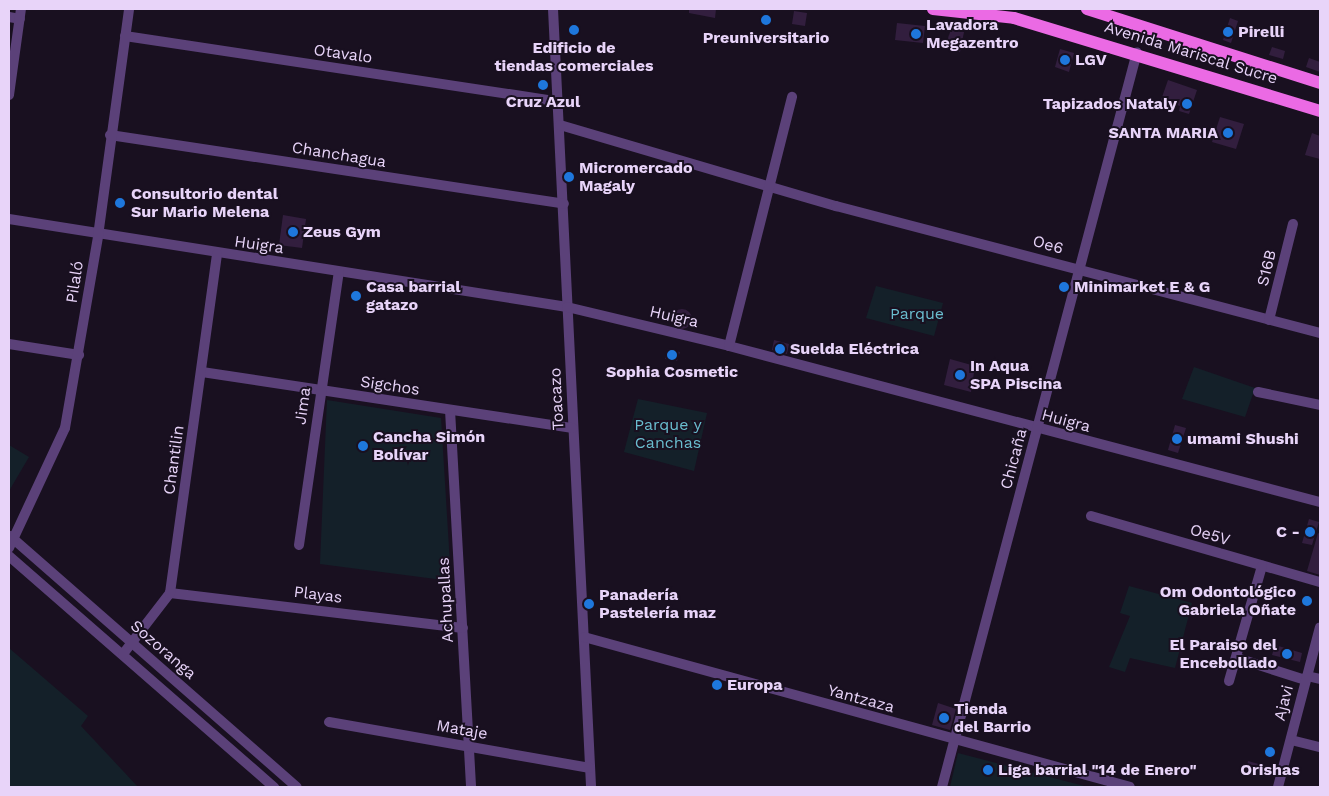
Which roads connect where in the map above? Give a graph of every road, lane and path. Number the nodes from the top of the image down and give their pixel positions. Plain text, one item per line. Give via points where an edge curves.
1 (129, 9) edge
2 (553, 9) edge
3 (933, 9) edge
4 (1087, 9) edge
5 (1015, 13) edge
6 (16, 15) edge
7 (125, 36) junction
8 (1137, 52) junction
9 (1320, 83) edge
10 (9, 95) edge
11 (792, 97) dead end
12 (556, 101) junction
13 (1320, 111) edge
14 (560, 125) junction
15 (110, 135) junction
16 (769, 186) junction
17 (564, 204) junction
18 (9, 220) edge
19 (1293, 224) dead end
20 (98, 236) junction
21 (217, 254) junction
22 (1080, 270) junction
23 (339, 272) junction
24 (567, 307) junction
25 (1269, 320) junction
26 (1320, 333) edge
27 (9, 344) edge
28 (729, 346) junction
29 (79, 355) junction
30 (202, 372) junction
31 (320, 391) junction
32 (1258, 392) dead end
33 (1320, 405) edge
34 (450, 410) junction
35 (573, 428) junction
36 (1037, 429) junction
37 (1320, 502) edge
38 (1091, 516) dead end
39 (10, 541) edge
40 (299, 545) dead end
41 (9, 556) edge
42 (1262, 566) junction
43 (1320, 582) edge
44 (170, 593) junction
45 (1320, 626) edge
46 (462, 628) junction
47 (584, 637) junction
48 (132, 643) junction
49 (123, 654) junction
50 (1237, 658) junction
51 (1306, 678) junction
52 (1320, 679) edge
53 (1229, 681) dead end
54 (329, 722) dead end
55 (955, 740) junction
56 (1290, 740) junction
57 (470, 746) junction
58 (1320, 747) edge
59 (590, 768) junction
60 (274, 787) edge
61 (297, 787) edge
62 (471, 787) edge
63 (591, 787) edge
64 (942, 787) edge
65 (1130, 787) edge
66 (1278, 787) edge

1 - 7 street, Pilaló
2 - 12 street, Toacazo
3 - 5 main road, Avenida Mariscal Sucre
4 - 9 main road, Avenida Mariscal Sucre
5 - 8 main road, Avenida Mariscal Sucre
6 - 10 street
7 - 12 street, Otavalo
7 - 15 street, Pilaló
8 - 13 main road, Avenida Mariscal Sucre
8 - 22 street, Chicaña
11 - 16 street
12 - 14 street, Toacazo
14 - 16 street, Oe6
14 - 17 street, Toacazo
15 - 17 street, Chanchagua
15 - 20 street, Pilaló
16 - 22 street, Oe6
16 - 28 street
17 - 24 street, Toacazo
18 - 20 street, Huigra
19 - 25 street, S16B
20 - 21 street, Huigra
20 - 29 street, Pilaló
21 - 23 street, Huigra
21 - 30 street, Chantilin
22 - 25 street, Oe6
22 - 36 street, Chicaña
23 - 24 street, Huigra
23 - 31 street, Jima
24 - 28 street, Huigra
24 - 35 street, Toacazo
25 - 26 street, Oe6
27 - 29 street
28 - 36 street, Huigra
29 - 39 street, Pilaló via 65,428
30 - 31 street, Sigchos
30 - 44 street, Chantilin
31 - 34 street, Sigchos
31 - 40 street, Jima
32 - 33 street
34 - 35 street, Sigchos
34 - 46 street, Achupallas
35 - 47 street, Toacazo
36 - 37 street, Huigra
36 - 55 street, Chicaña
38 - 42 street, Oe5V
39 - 48 street, Sozoranga
41 - 49 street, Sozoranga
42 - 43 street, Oe5V
42 - 50 street
44 - 46 street, Playas
44 - 48 street, Chantilin
45 - 51 street, Ajavi
46 - 57 street, Achupallas
47 - 55 street, Yantzaza
47 - 59 street, Toacazo
48 - 49 street, Chantilin
48 - 61 street, Sozoranga
49 - 60 street, Sozoranga
50 - 51 street
50 - 53 street
51 - 52 street
51 - 56 street, Ajavi
54 - 57 street, Mataje
55 - 64 street, Chicaña
55 - 65 street, Yantzaza
56 - 58 street
56 - 66 street, Ajavi
57 - 59 street, Mataje
57 - 62 street, Achupallas
59 - 63 street, Toacazo

